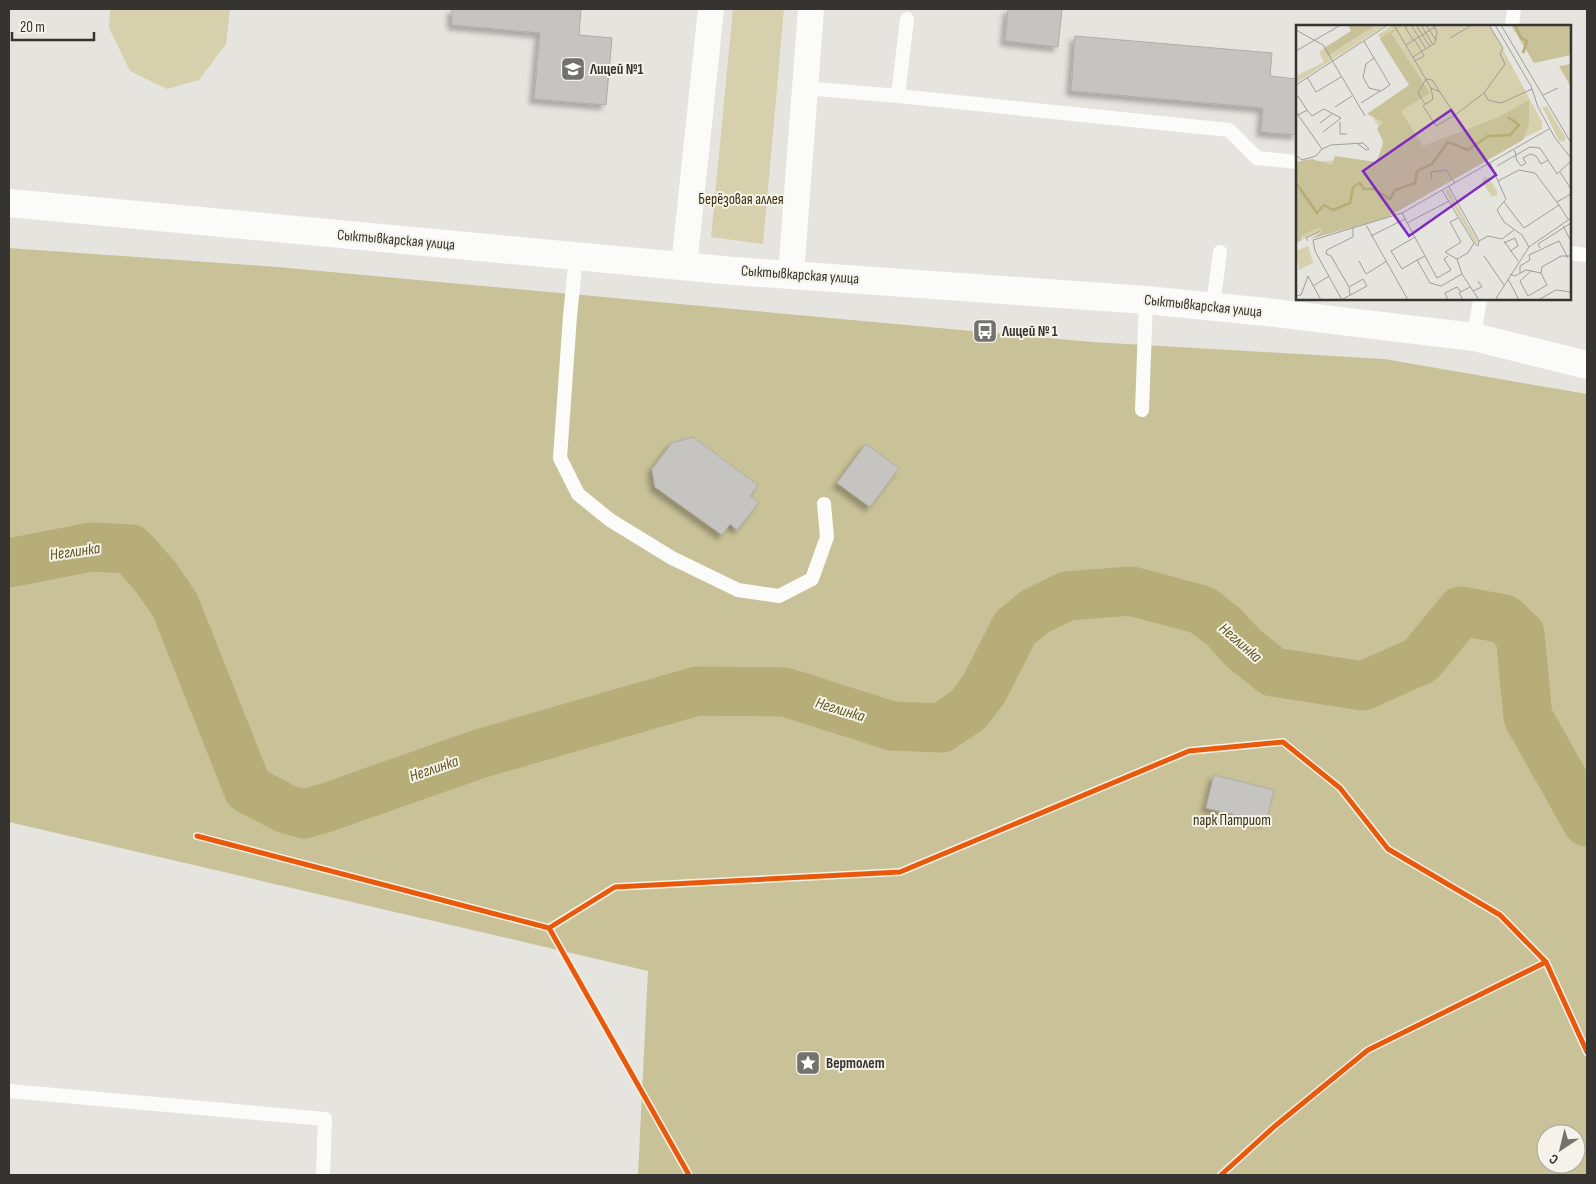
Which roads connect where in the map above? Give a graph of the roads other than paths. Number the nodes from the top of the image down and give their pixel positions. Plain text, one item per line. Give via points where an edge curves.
1 (711, 9) edge
2 (811, 9) edge
3 (1514, 9) edge
4 (907, 19) dead end
5 (1512, 25) edge
6 (805, 88) junction
7 (898, 96) junction
8 (1296, 162) edge
9 (9, 204) edge
10 (1220, 252) dead end
11 (1571, 253) edge
12 (1587, 255) edge
13 (576, 256) junction
14 (684, 266) junction
15 (790, 274) junction
16 (1214, 290) dead end
17 (1146, 300) junction
18 (1480, 300) edge
19 (1474, 337) junction
20 (1587, 365) edge
21 (1142, 410) dead end
22 (824, 504) dead end
23 (9, 1091) edge
24 (323, 1175) edge

1 - 14 street
2 - 6 street
3 - 5 lane
4 - 7 lane
6 - 7 lane
6 - 15 street
7 - 8 lane via 1229,130 1257,158
9 - 13 street, Сыктывкарская улица
10 - 16 lane
11 - 12 lane
13 - 14 street, Сыктывкарская улица
13 - 22 lane via 560,458 578,494 610,520 672,558 738,590 779,596 812,579 827,537
14 - 15 street, Сыктывкарская улица
15 - 17 street, Сыктывкарская улица
17 - 19 street, Сыктывкарская улица
17 - 21 lane
18 - 19 lane
19 - 20 street, Сыктывкарская улица
23 - 24 lane via 325,1119

